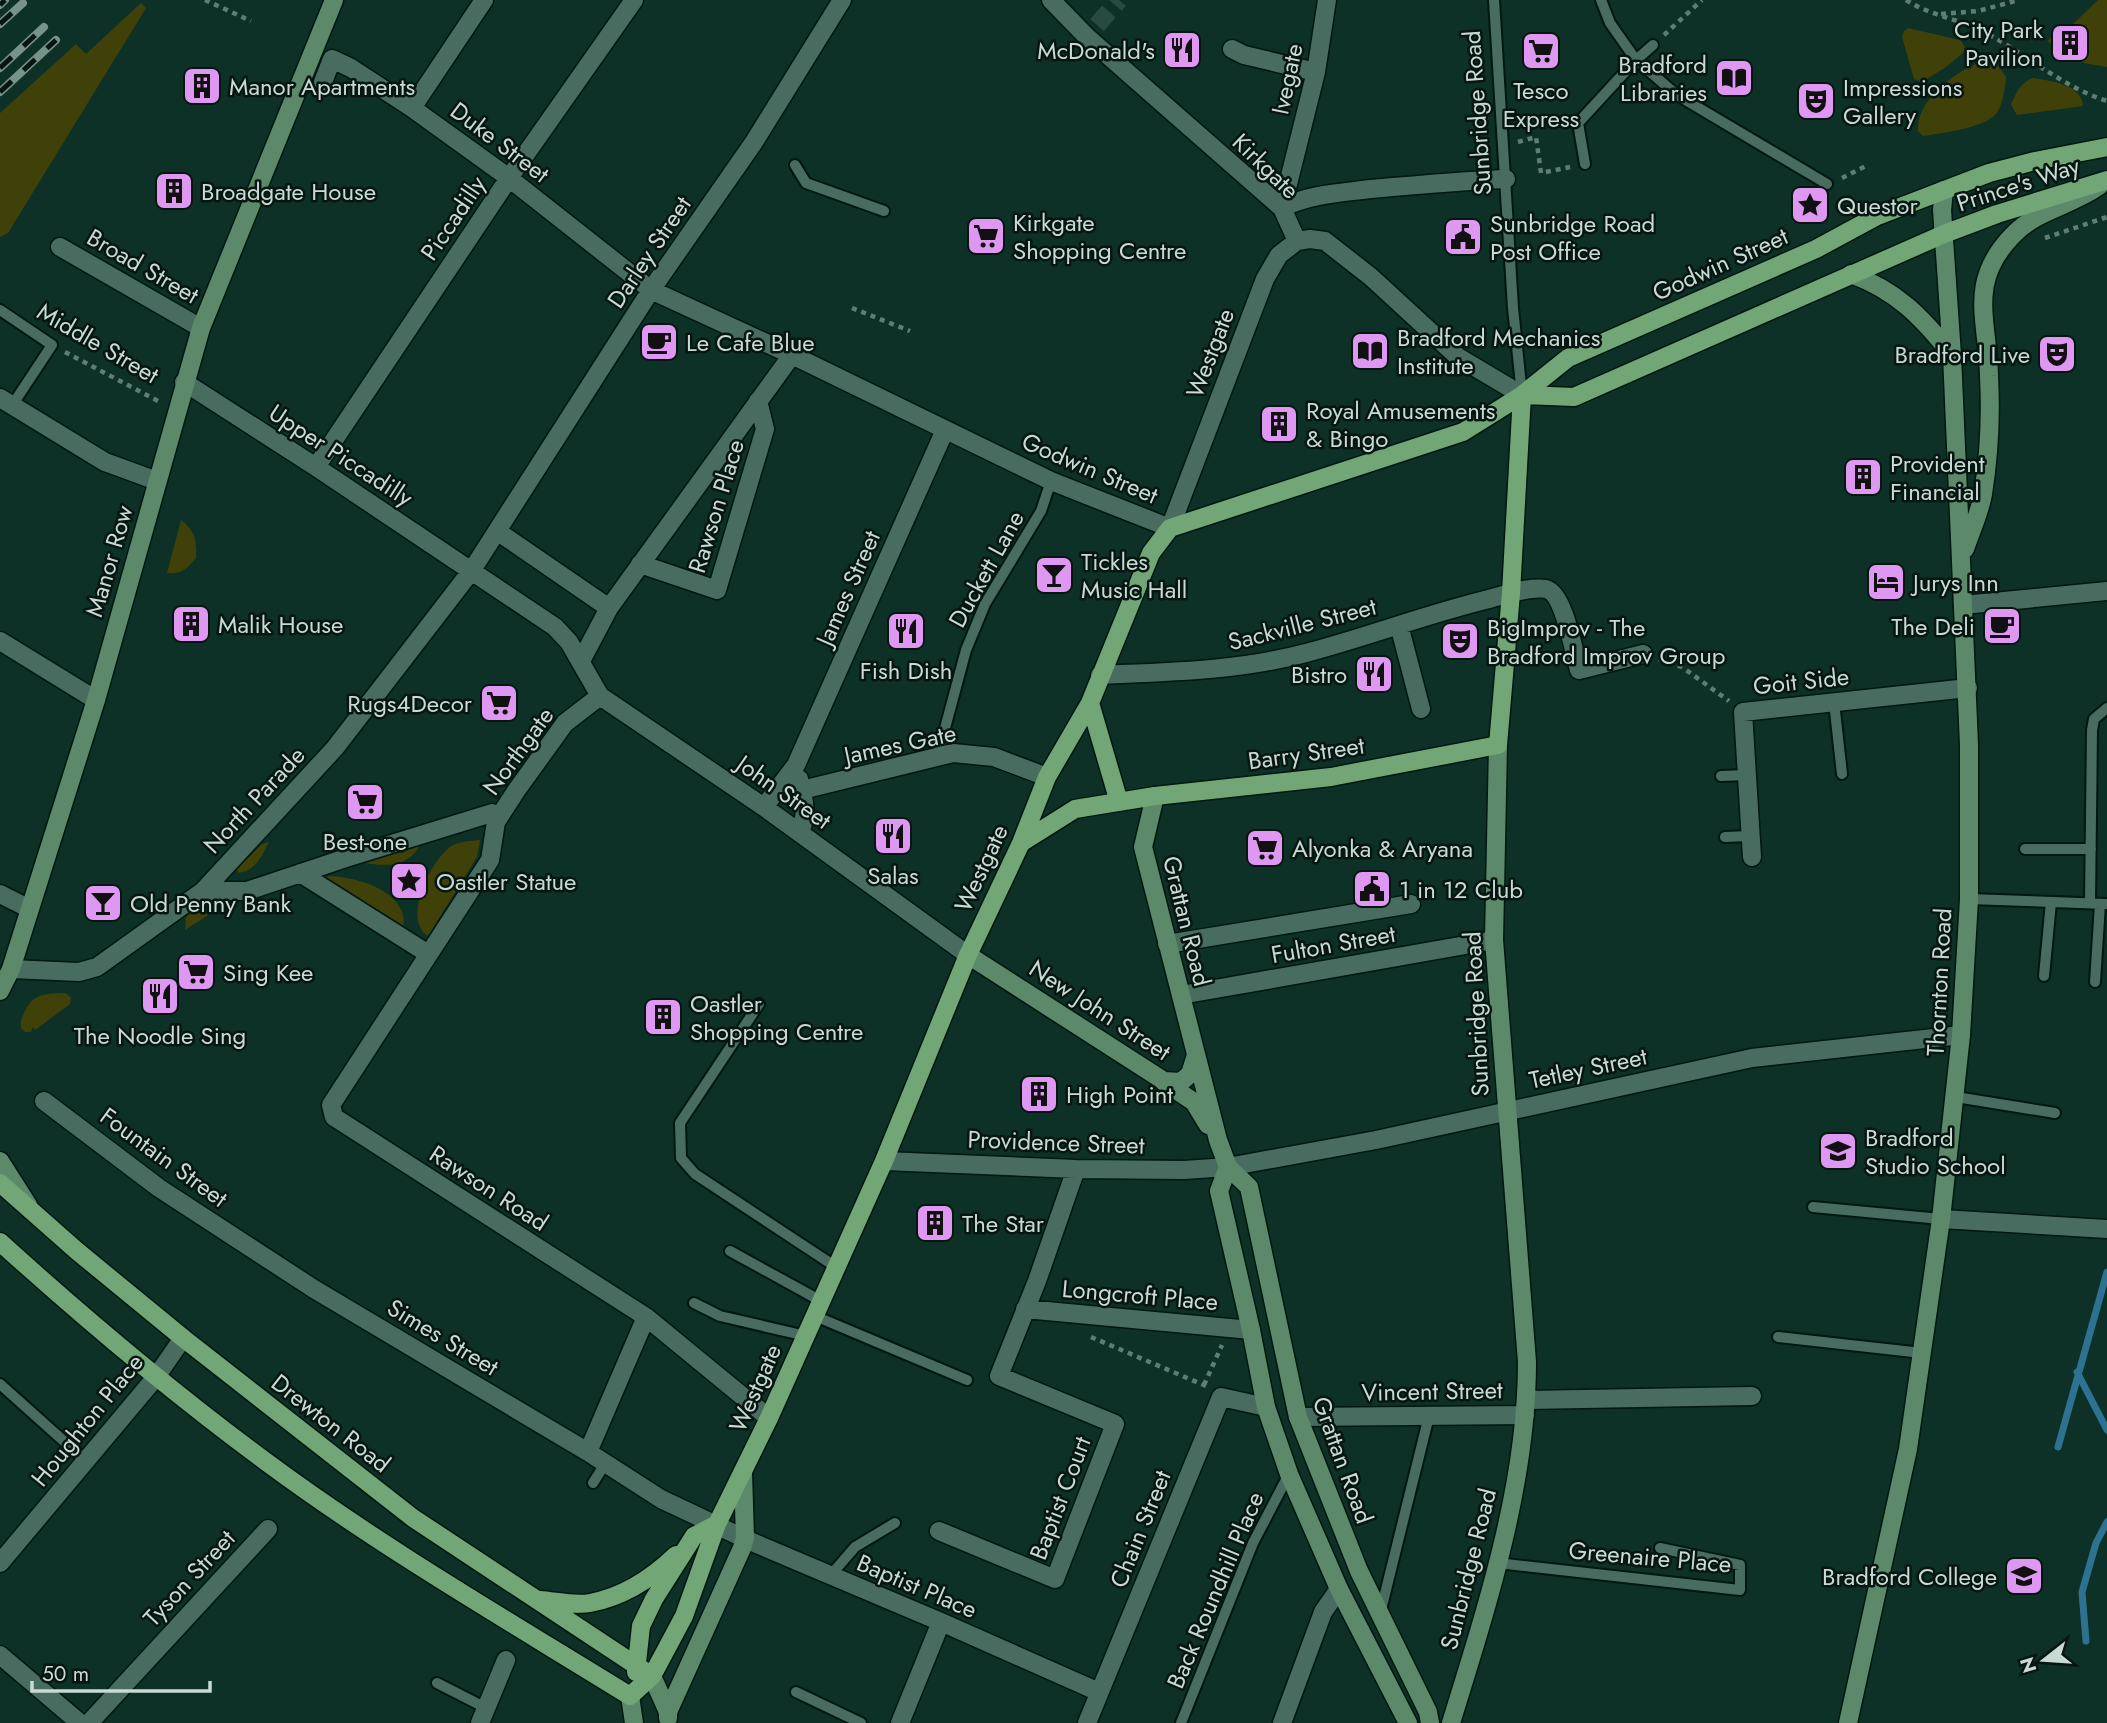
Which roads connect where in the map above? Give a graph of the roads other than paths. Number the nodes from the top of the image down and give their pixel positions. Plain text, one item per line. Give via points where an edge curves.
1 (334, 0) edge
2 (484, 0) edge
3 (634, 0) edge
4 (842, 0) edge
5 (1051, 0) edge
6 (1327, 0) edge
7 (1494, 0) edge
8 (1601, 0) edge
9 (1653, 45) road end
10 (1232, 49) dead end
11 (1636, 60) junction
12 (1316, 72) junction
13 (323, 82) dead end
14 (412, 108) junction
15 (2107, 147) edge
16 (1585, 164) road end
17 (795, 165) dead end
18 (509, 178) junction
19 (1506, 179) junction
20 (2107, 181) edge
21 (1827, 184) road end
22 (1944, 190) junction
23 (1282, 208) junction
24 (884, 211) dead end
25 (1944, 234) junction
26 (1297, 241) junction
27 (60, 247) dead end
28 (1851, 274) junction
29 (652, 290) junction
30 (0, 310) edge
31 (201, 328) junction
32 (792, 355) junction
33 (1952, 355) junction
34 (184, 382) junction
35 (1522, 396) junction
36 (7, 401) edge
37 (758, 401) junction
38 (945, 430) junction
39 (316, 467) junction
40 (157, 481) junction
41 (1051, 481) junction
42 (1170, 527) junction
43 (497, 531) junction
44 (1961, 559) junction
45 (640, 564) junction
46 (472, 570) junction
47 (2107, 590) edge
48 (1511, 593) junction
49 (1963, 605) junction
50 (609, 608) junction
51 (1399, 625) junction
52 (0, 641) edge
53 (1643, 654) road end
54 (582, 661) junction
55 (1100, 675) junction
56 (1968, 688) junction
57 (600, 696) junction
58 (96, 700) junction
59 (1834, 702) junction
60 (1090, 703) junction
61 (2107, 708) edge
62 (1421, 709) dead end
63 (1498, 745) junction
64 (937, 758) junction
65 (796, 765) junction
66 (1842, 774) dead end
67 (1747, 775) junction
68 (1721, 776) dead end
69 (1047, 777) junction
70 (802, 790) junction
71 (1155, 796) junction
72 (1119, 802) junction
73 (764, 807) junction
74 (492, 813) dead end
75 (800, 833) junction
76 (1750, 836) junction
77 (1725, 837) dead end
78 (1021, 843) junction
79 (2025, 849) dead end
80 (2091, 849) junction
81 (1752, 857) dead end
82 (300, 873) junction
83 (203, 891) junction
84 (0, 894) edge
85 (1969, 900) junction
86 (2051, 902) junction
87 (2099, 904) edge
88 (28, 908) junction
89 (1405, 909) dead end
90 (1494, 940) junction
91 (1167, 944) junction
92 (426, 952) junction
93 (968, 955) junction
94 (4, 975) edge
95 (2044, 976) dead end
96 (2095, 982) dead end
97 (0, 991) edge
98 (1181, 995) junction
99 (759, 1004) dead end
100 (1961, 1035) junction
101 (1196, 1055) junction
102 (1164, 1081) junction
103 (1956, 1097) junction
104 (44, 1101) dead end
105 (1506, 1111) junction
106 (2055, 1113) dead end
107 (1218, 1140) junction
108 (0, 1161) edge
109 (884, 1161) junction
110 (1228, 1167) junction
111 (1076, 1169) junction
112 (0, 1183) edge
113 (1813, 1207) dead end
114 (33, 1212) junction
115 (1941, 1219) junction
116 (2100, 1228) edge
117 (0, 1242) edge
118 (730, 1251) dead end
119 (257, 1252) joint
120 (836, 1267) junction
121 (694, 1303) dead end
122 (818, 1308) junction
123 (1025, 1309) junction
124 (646, 1317) junction
125 (1251, 1330) junction
126 (806, 1336) junction
127 (1778, 1336) dead end
128 (183, 1338) junction
129 (1922, 1353) junction
130 (156, 1377) junction
131 (967, 1380) dead end
132 (0, 1384) edge
133 (1752, 1396) dead end
134 (1266, 1407) junction
135 (1526, 1407) junction
136 (1429, 1416) junction
137 (1298, 1417) junction
138 (769, 1418) junction
139 (588, 1452) junction
140 (86, 1461) junction
141 (605, 1464) junction
142 (743, 1473) junction
143 (1289, 1474) junction
144 (593, 1483) dead end
145 (895, 1523) dead end
146 (717, 1524) junction
147 (268, 1529) dead end
148 (939, 1531) dead end
149 (694, 1536) junction
150 (745, 1538) junction
151 (1660, 1548) dead end
152 (0, 1563) edge
153 (1497, 1563) junction
154 (830, 1576) junction
155 (1339, 1588) junction
156 (533, 1599) junction
157 (1380, 1614) junction
158 (942, 1622) junction
159 (0, 1655) edge
160 (506, 1660) dead end
161 (645, 1670) junction
162 (437, 1683) dead end
163 (796, 1692) dead end
164 (1099, 1692) junction
165 (630, 1696) junction
166 (483, 1716) edge
167 (668, 1718) edge
168 (80, 1723) edge
169 (89, 1723) edge
170 (634, 1723) edge
171 (861, 1723) edge
172 (900, 1723) edge
173 (1087, 1723) edge
174 (1181, 1723) edge
175 (1282, 1723) edge
176 (1408, 1723) edge
177 (1430, 1723) edge
178 (1451, 1723) edge
179 (1848, 1723) edge

1 - 31 street, Manor Row
2 - 14 street
3 - 18 street, Piccadilly
4 - 29 street, Darley Street via 754,142
5 - 23 street, Kirkgate via 1092,31
6 - 12 street, Ivegate
7 - 19 lane, Sunbridge Road
8 - 11 lane via 1610,23
9 - 11 lane
10 - 12 street
11 - 16 lane via 1578,123
11 - 21 lane via 1677,95
12 - 23 street, Ivegate
13 - 14 street, Duke Street via 332,59
14 - 18 street, Duke Street
15 - 22 main road, Prince's Way via 1989,173
17 - 24 lane via 806,183
18 - 29 street, Duke Street
18 - 39 street, Piccadilly
19 - 23 street via 1341,193 1301,199
19 - 35 lane, Sunbridge Road
20 - 25 main road, Prince's Way
20 - 44 street via 2087,195 2037,215 2014,233 1989,267 1982,305 1990,376 1983,495
22 - 25 street, Thornton Road
22 - 35 main road, Godwin Street via 1866,221 1816,249 1568,358
23 - 26 street, Kirkgate
25 - 28 main road
25 - 33 street, Thornton Road
26 - 35 street via 1325,241 1458,357
26 - 42 street, Westgate via 1279,255 1265,279
27 - 31 street, Broad Street
28 - 33 street via 1896,296
28 - 35 main road via 1574,397
29 - 32 street, Godwin Street
29 - 43 street, Darley Street
30 - 36 lane, Middle Street via 52,345
31 - 34 street, Manor Row
32 - 37 street, Rawson Place
32 - 38 street, Godwin Street
33 - 44 street, Thornton Road
34 - 39 street, Upper Piccadilly
34 - 40 street, Manor Row
35 - 42 main road, Godwin Street via 1450,437
35 - 48 main road, Sunbridge Road
36 - 40 street via 105,461
37 - 45 street, Rawson Place
37 - 45 street, Rawson Place via 765,429 717,590
38 - 41 street, Godwin Street
38 - 65 street, James Street
39 - 46 street, Upper Piccadilly
40 - 58 street, Manor Row
41 - 42 street, Godwin Street
41 - 64 lane, Duckett Lane via 1041,511 985,604 966,650
42 - 55 main road, Westgate via 1151,553
43 - 46 street, Darley Street
43 - 50 street
44 - 49 street, Thornton Road
45 - 50 street, Rawson Place
46 - 54 street, Upper Piccadilly via 555,626
46 - 83 street, North Parade via 335,748
47 - 49 street
48 - 51 street, Sackville Street
48 - 53 street, Sackville Street via 1546,589 1556,594 1579,670
48 - 63 main road, Sunbridge Road
49 - 56 street, Thornton Road
50 - 54 street, Rawson Place
51 - 55 street, Sackville Street via 1304,654 1222,669
51 - 62 street
52 - 58 street
54 - 57 street, John Street
55 - 60 main road, Westgate
56 - 59 street, Goit Side
56 - 85 street, Thornton Road
57 - 73 street, John Street
57 - 92 street, Northgate via 565,723 516,791 496,822 490,860
58 - 88 street, Manor Row
59 - 66 lane
59 - 67 street, Goit Side via 1743,712
60 - 69 main road, Westgate
60 - 72 main road
61 - 80 lane via 2094,719 2092,730
63 - 71 main road, Barry Street via 1331,777
63 - 90 street, Sunbridge Road
64 - 69 street, James Gate via 953,753 994,757
64 - 70 street, James Gate
65 - 70 street
65 - 73 street, James Street
67 - 68 lane
67 - 76 street, Goit Side
69 - 78 main road, Westgate
70 - 75 street via 806,819
71 - 72 main road, Barry Street
71 - 91 street, Grattan Road via 1143,847
72 - 78 main road, Barry Street via 1075,809
73 - 75 street, John Street
74 - 82 street, Northgate
75 - 93 street, John Street
76 - 77 lane
76 - 81 street, Goit Side
78 - 93 main road, Westgate
79 - 80 lane
80 - 87 lane
82 - 83 street, Northgate via 247,891
82 - 92 street
83 - 94 street, North Parade via 97,967
84 - 88 street
85 - 86 lane
85 - 100 street, Thornton Road
86 - 87 lane
86 - 95 lane
87 - 96 lane
88 - 94 street, Manor Row
89 - 91 street
90 - 98 street, Fulton Street via 1410,950
90 - 105 street, Sunbridge Road
91 - 98 street, Grattan Road
92 - 124 street, Rawson Road via 331,1105 334,1117
93 - 102 street, New John Street
93 - 109 main road, Westgate
94 - 97 street, Manor Row
98 - 101 street, Grattan Road
99 - 120 lane via 680,1123 681,1158 695,1174
100 - 103 street, Thornton Road
100 - 105 street, Tetley Street via 1752,1058
101 - 102 street, New John Street via 1181,1082
101 - 107 street, Grattan Road
102 - 107 street, Grattan Road via 1194,1102
103 - 106 lane
103 - 115 street, Thornton Road
104 - 119 street, Fountain Street via 159,1188
105 - 110 street, Tetley Street
105 - 135 street, Sunbridge Road via 1526,1349
107 - 110 street, Grattan Road
108 - 114 street
109 - 111 street, Providence Street
109 - 120 main road, Westgate
110 - 111 street, Providence Street
110 - 125 street, Grattan Road via 1219,1191
110 - 137 street, Grattan Road via 1249,1187
111 - 123 street
112 - 114 main road, Drewton Road
113 - 115 lane
114 - 128 main road, Drewton Road
115 - 116 street
115 - 129 street, Thornton Road
117 - 130 main road
118 - 122 lane
119 - 139 street, Simes Street
120 - 122 main road, Westgate
121 - 126 lane via 720,1316
122 - 126 main road, Westgate
122 - 131 lane
123 - 125 street, Longcroft Place
123 - 148 street, Baptist Court via 999,1376 1115,1424 1104,1454 1055,1579
124 - 138 street, Rawson Road
124 - 139 street
125 - 134 street, Grattan Road
126 - 138 main road, Westgate
127 - 129 lane
128 - 130 street, Houghton Place
128 - 156 main road, Drewton Road via 413,1517
129 - 179 street, Thornton Road via 1908,1449
130 - 140 street, Houghton Place
130 - 165 main road via 266,1462 411,1562
132 - 140 lane
133 - 135 street, Vincent Street
134 - 143 street, Grattan Road
134 - 164 street, Chain Street via 1221,1397
135 - 136 street, Vincent Street
135 - 153 street, Sunbridge Road
136 - 137 street, Vincent Street
136 - 157 lane
137 - 157 street, Grattan Road
138 - 142 main road, Westgate
139 - 141 street, Simes Street
140 - 152 street, Houghton Place
141 - 144 lane
141 - 146 street, Simes Street via 661,1499
142 - 146 main road, Westgate
142 - 150 street
143 - 155 street, Grattan Road
143 - 174 lane, Back Roundhill Place via 1253,1543
145 - 154 lane via 855,1547
146 - 149 main road
146 - 150 street, Baptist Place
146 - 161 main road, Westgate via 684,1616
147 - 169 street, Tyson Street
149 - 156 main road via 632,1589 588,1604
149 - 161 main road, Westgate via 641,1626
150 - 154 street, Baptist Place
150 - 167 street
151 - 153 lane, Greenaire Place via 1740,1565 1740,1590
153 - 178 street, Sunbridge Road
154 - 158 street, Baptist Place
155 - 175 street via 1323,1612
155 - 176 street, Grattan Road
156 - 161 main road, Drewton Road
157 - 177 street, Grattan Road
158 - 164 street, Baptist Place
158 - 172 street
159 - 168 street
160 - 166 street
161 - 165 main road, Westgate
161 - 167 street, Westgate
162 - 166 lane
163 - 171 lane
164 - 173 street, Chain Street
165 - 170 street, Westgate

